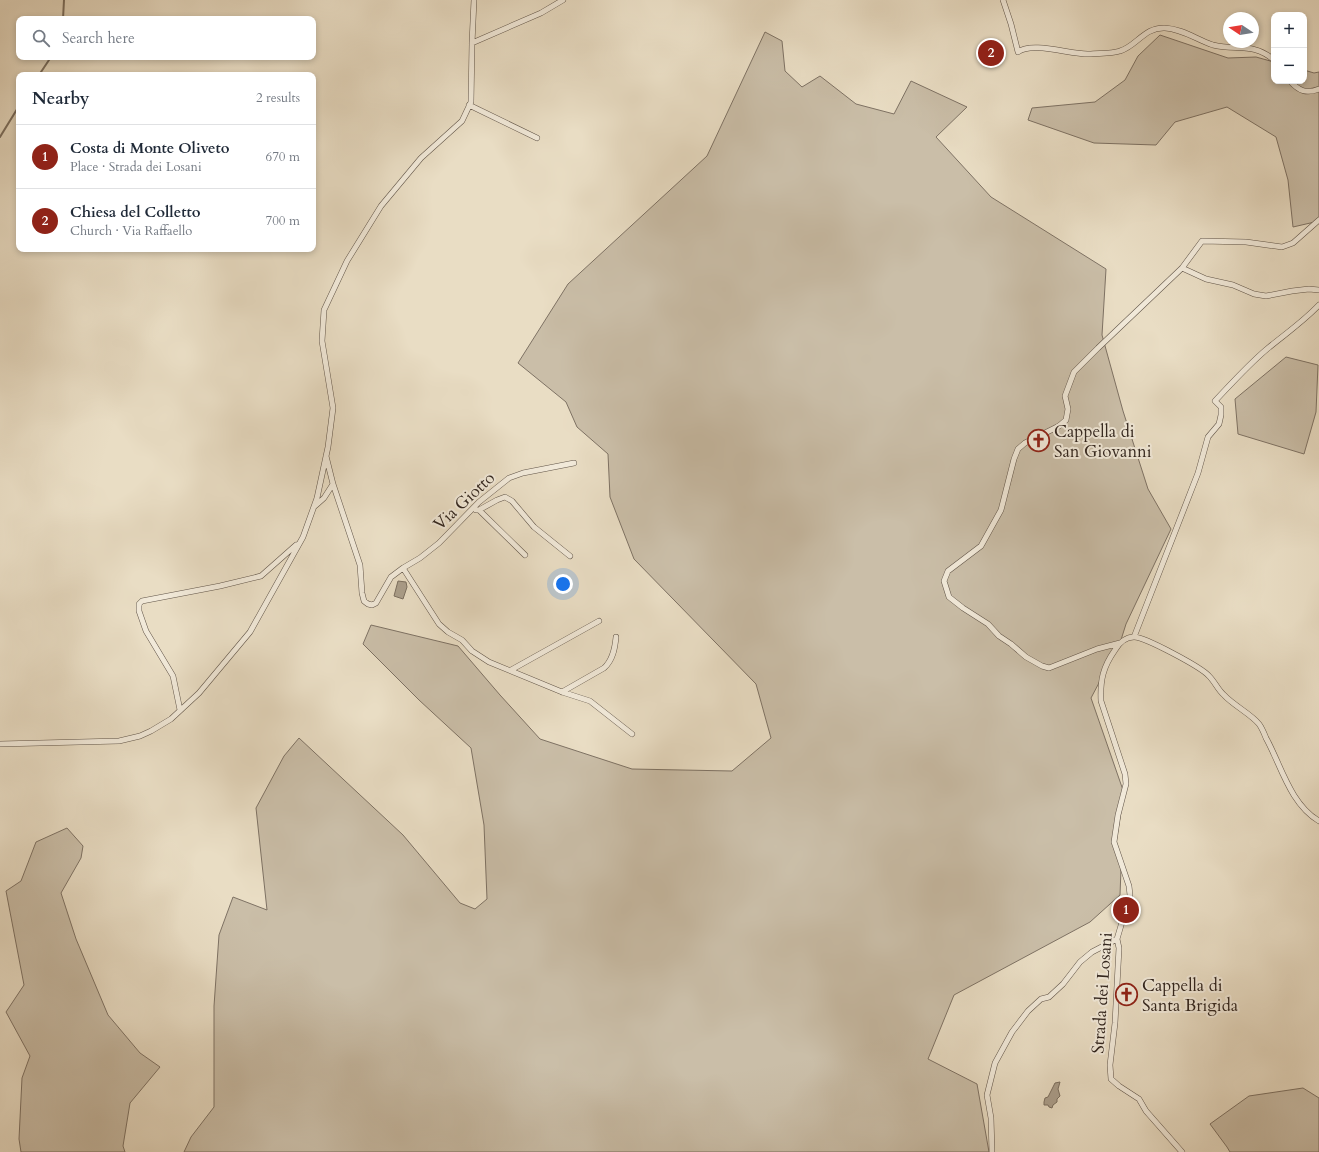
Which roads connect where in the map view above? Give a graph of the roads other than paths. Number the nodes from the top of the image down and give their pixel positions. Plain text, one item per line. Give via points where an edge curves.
1 (474, 0) edge
2 (563, 0) edge
3 (1003, 0) edge
4 (472, 43) junction
5 (1271, 57) edge
6 (1293, 84) edge
7 (1319, 88) edge
8 (469, 105) junction
9 (537, 138) dead end
10 (1319, 220) edge
11 (1182, 268) junction
12 (1319, 290) edge
13 (1319, 305) edge
14 (326, 455) junction
15 (574, 463) dead end
16 (333, 484) junction
17 (313, 508) junction
18 (471, 510) junction
19 (479, 510) junction
20 (300, 542) junction
21 (525, 555) dead end
22 (570, 556) dead end
23 (403, 568) junction
24 (599, 620) dead end
25 (1134, 636) junction
26 (616, 637) dead end
27 (1120, 643) junction
28 (511, 670) junction
29 (562, 692) junction
30 (180, 710) junction
31 (632, 734) dead end
32 (0, 744) edge
33 (1319, 821) edge
34 (1117, 939) junction
35 (992, 1152) edge
36 (1182, 1152) edge

1 - 4 street
2 - 4 street via 541,13
3 - 5 street via 1018,52 1030,48 1085,54 1119,52 1143,35 1154,29 1163,28 1184,32 1219,46 1257,49
4 - 8 street
6 - 7 street via 1296,88 1309,92
8 - 9 street
8 - 14 street via 462,120 421,158 381,206 347,261 324,310 322,341 333,408
10 - 11 street via 1293,243 1282,247 1246,242 1202,241
11 - 12 street via 1206,279 1266,296 1309,289
11 - 27 street via 1074,372 1065,396 1068,409 1066,420 1018,449 1001,510 981,546 948,571 944,581 949,598 988,624 1026,657 1042,666 1049,668 1091,651
13 - 25 street via 1308,317 1267,349 1215,401 1220,407 1219,424 1208,437 1198,473
14 - 16 street
14 - 17 street
15 - 18 street, Via Giotto via 509,478
16 - 17 street via 324,498
16 - 23 street, Via Giotto via 360,565 364,601 372,605 376,603 391,577
17 - 20 street
18 - 19 street
18 - 23 street, Via Giotto via 439,543
19 - 21 street
19 - 22 street via 505,497 512,501 534,527
20 - 30 street via 250,632 199,693
20 - 30 street via 261,576 142,601 139,604 146,630 173,676
23 - 28 street via 439,624 488,662
24 - 28 street
25 - 27 street
25 - 33 street via 1184,660 1208,675 1223,695 1259,724 1295,797 1304,809
26 - 29 street via 609,663
27 - 34 street, Strada dei Losani via 1103,670 1100,690 1126,784 1114,842 1130,895
28 - 29 street
29 - 31 street via 590,701
30 - 32 street via 151,732 119,741
34 - 35 street via 1092,952 1080,962 1050,997 1041,999 1028,1011 1012,1032 995,1062 987,1095
34 - 36 street, Strada dei Losani via 1119,948 1111,1078 1139,1099 1146,1111

